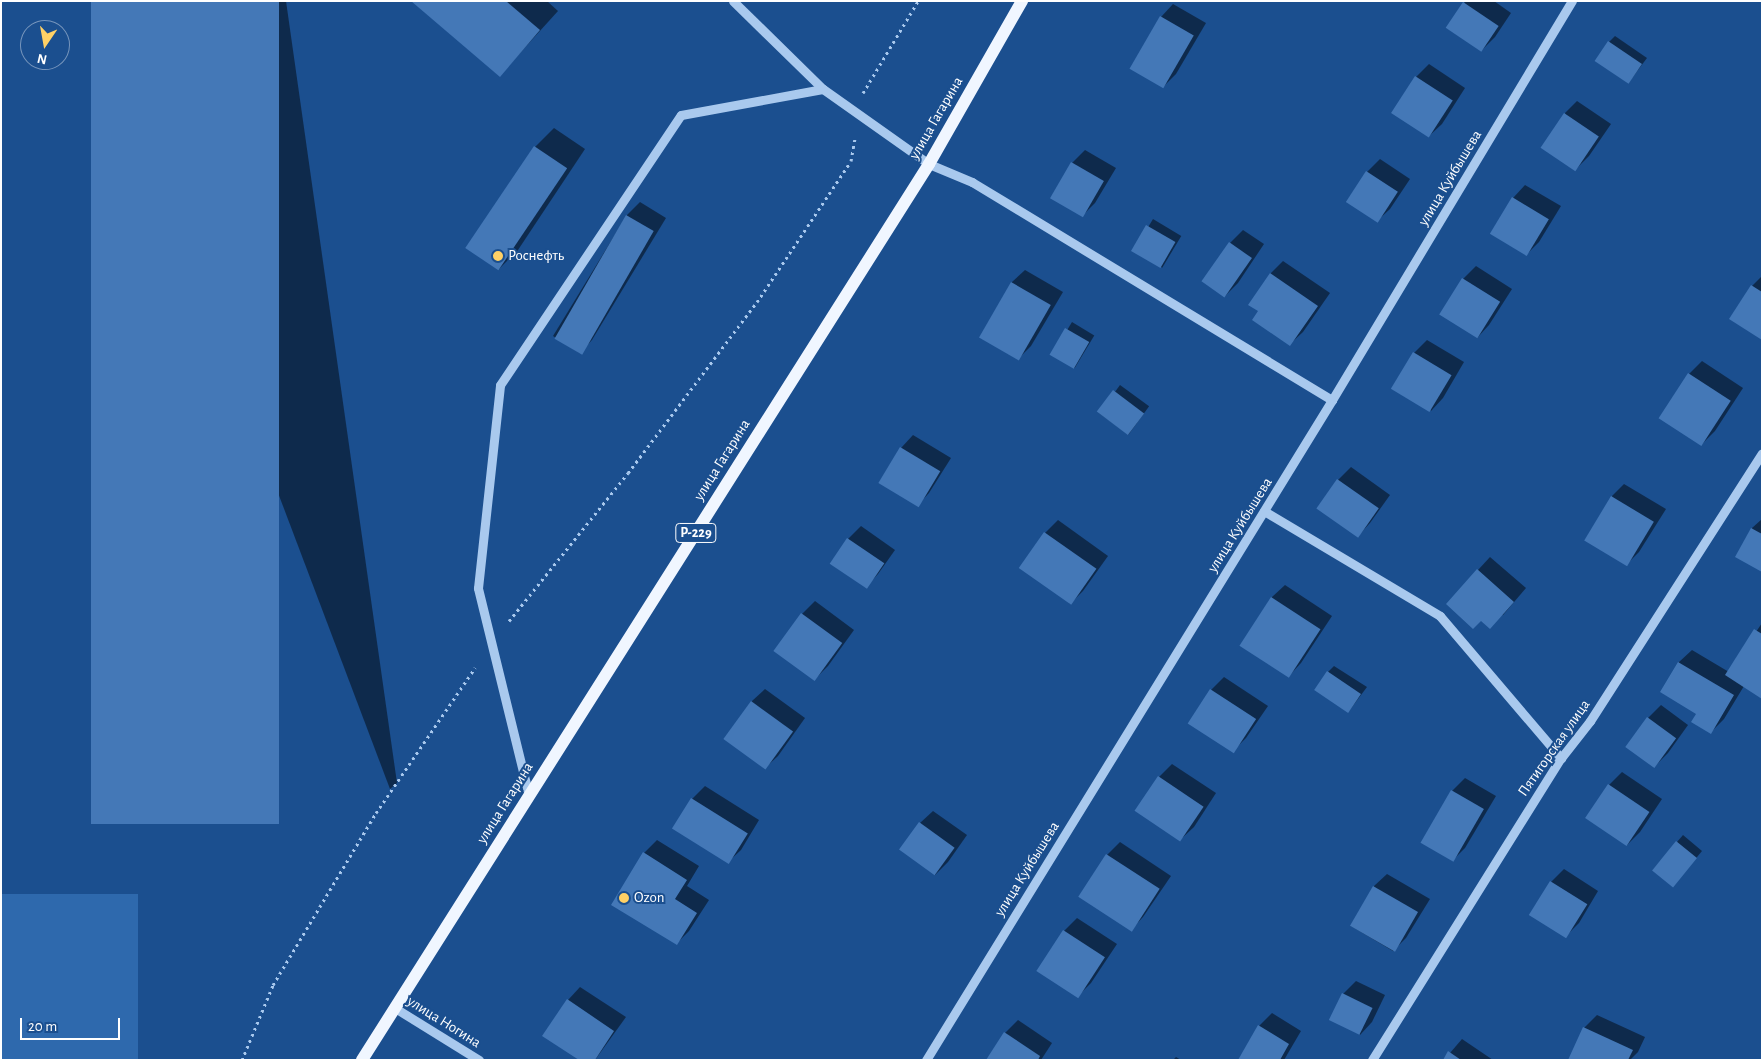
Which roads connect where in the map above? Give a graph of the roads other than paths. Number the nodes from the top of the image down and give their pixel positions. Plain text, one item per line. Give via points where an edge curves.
1 (733, 1) edge
2 (1022, 1) edge
3 (1572, 1) edge
4 (824, 90) junction
5 (929, 164) junction
6 (1332, 400) junction
7 (1762, 453) edge
8 (1264, 511) junction
9 (1561, 758) junction
10 (529, 796) junction
11 (395, 1008) junction
12 (362, 1060) edge
13 (480, 1060) edge
14 (926, 1060) edge
15 (1372, 1060) edge

1 - 4 street
2 - 5 main road, улица Гагарина / Р-229
3 - 6 street, улица Куйбышева
4 - 5 street
4 - 10 street via 681,115 500,385 478,588
5 - 6 street via 972,182
5 - 10 main road, улица Гагарина / Р-229
6 - 8 street, улица Куйбышева
7 - 9 street, Пятигорская улица via 1590,721
8 - 9 street via 1440,616
8 - 14 street, улица Куйбышева
9 - 15 street, Пятигорская улица
10 - 11 main road, улица Гагарина / Р-229
11 - 12 main road, улица Гагарина / Р-229
11 - 13 street, улица Ногина

